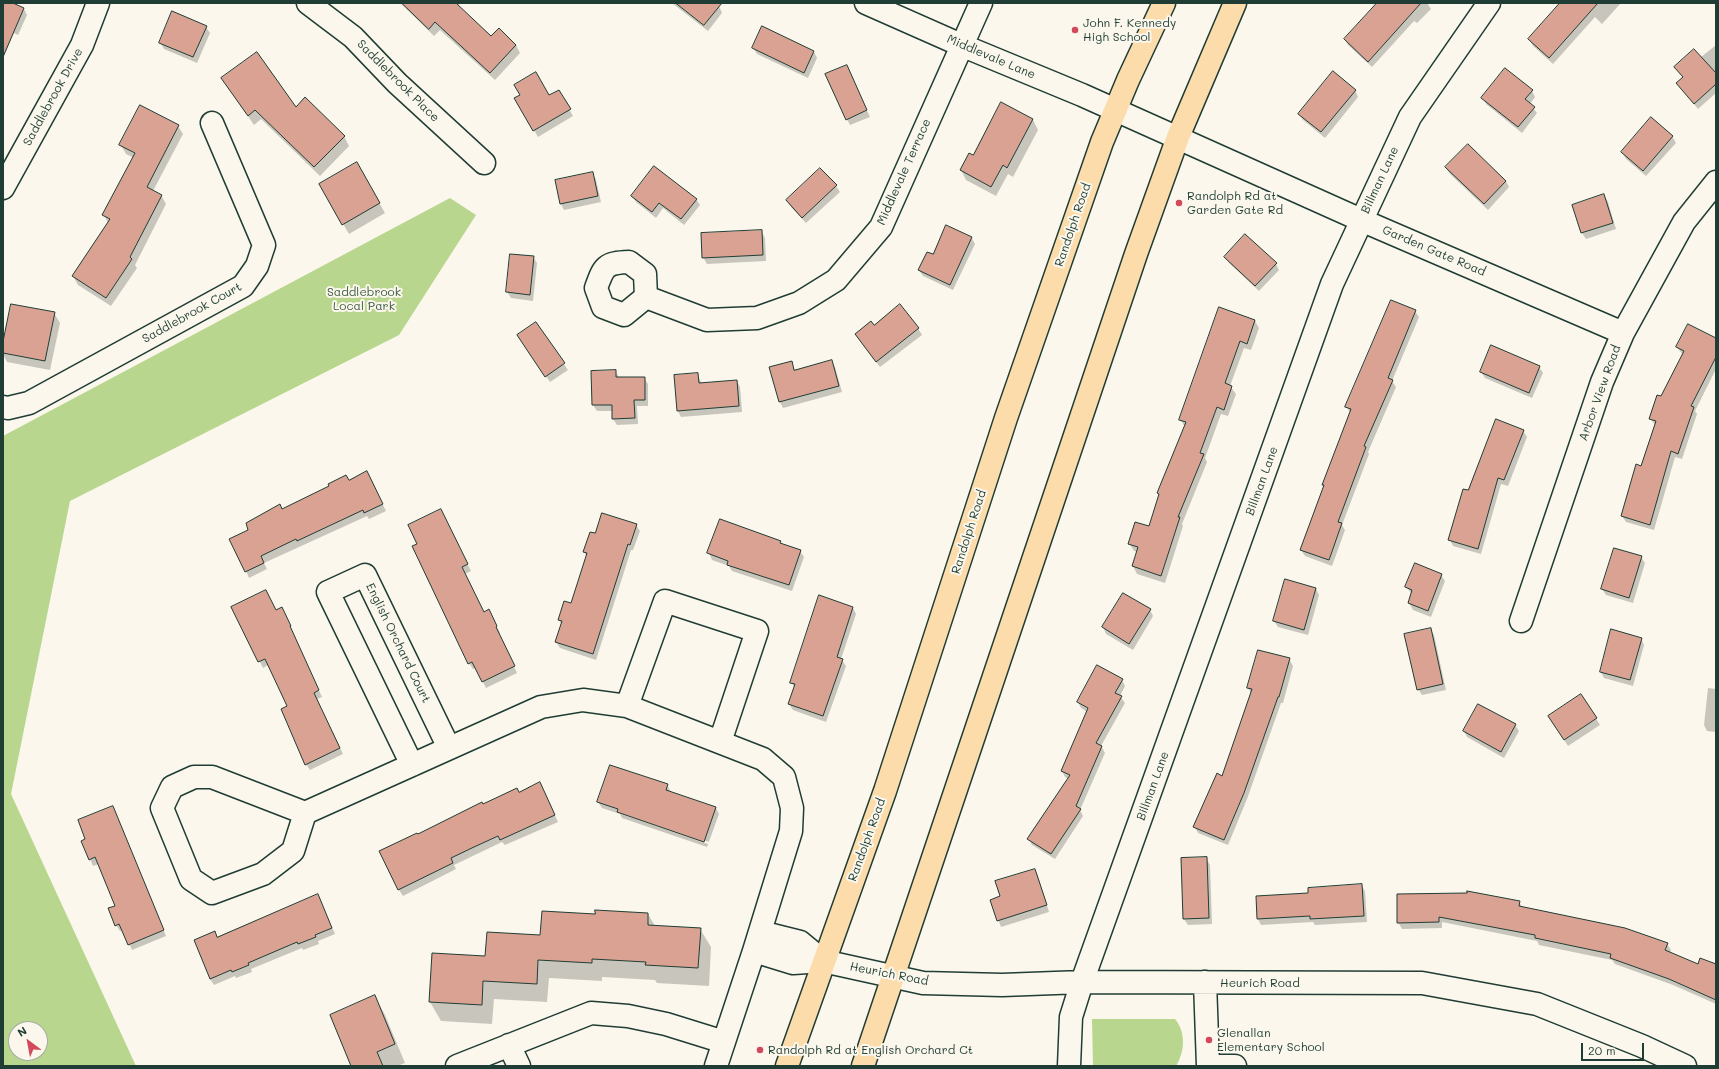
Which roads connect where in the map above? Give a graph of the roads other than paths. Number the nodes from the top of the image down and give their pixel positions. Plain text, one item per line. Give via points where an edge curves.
1 (98, 3) edge
2 (308, 3) edge
3 (866, 3) edge
4 (981, 3) edge
5 (1164, 3) edge
6 (1235, 3) edge
7 (1489, 3) edge
8 (961, 45) junction
9 (1115, 110) junction
10 (212, 123) dead end
11 (1178, 138) junction
12 (484, 163) dead end
13 (1716, 182) edge
14 (3, 188) edge
15 (1361, 220) junction
16 (646, 298) dead end
17 (1623, 333) junction
18 (3, 407) edge
19 (1521, 621) dead end
20 (627, 706) junction
21 (720, 742) junction
22 (449, 748) junction
23 (412, 765) junction
24 (305, 813) junction
25 (757, 941) junction
26 (823, 961) junction
27 (893, 977) junction
28 (1082, 982) junction
29 (1205, 982) junction
30 (724, 1042) junction
31 (509, 1045) junction
32 (456, 1066) edge
33 (519, 1066) edge
34 (716, 1066) edge
35 (787, 1066) edge
36 (863, 1066) edge
37 (1069, 1066) edge
38 (1208, 1066) edge
39 (1219, 1066) edge
40 (1236, 1066) edge
41 (1685, 1066) edge

1 - 14 street, Saddlebrook Drive via 82,45
2 - 12 street, Saddlebrook Place via 353,37 397,83
3 - 8 street, Middlevale Lane
4 - 8 street, Middlevale Terrace
5 - 9 main road, Randolph Road
6 - 11 main road
7 - 15 street, Billman Lane via 1410,118
8 - 9 street, Middlevale Lane
8 - 16 street, Middlevale Terrace via 881,227 836,280 799,303 757,318 707,320
9 - 11 street, Garden Gate Road
9 - 26 main road, Randolph Road via 1006,418 885,791
10 - 18 street, Saddlebrook Court via 264,245 257,266 243,286 29,403
11 - 15 street, Garden Gate Road
11 - 27 main road via 1131,270
13 - 17 street, Arbor View Road via 1684,222
15 - 17 street, Garden Gate Road
15 - 28 street, Billman Lane via 1332,284
17 - 19 street, Arbor View Road via 1602,382
20 - 21 street
20 - 21 street via 665,601 757,631
20 - 22 street via 583,700 541,707
21 - 25 street via 763,759 784,777 792,808 791,831
22 - 23 street
22 - 23 street, English Orchard Court via 365,575 328,592
23 - 24 street
24 - 24 street via 293,851 263,874 212,893 191,879 162,808 172,787 194,776 212,777
25 - 26 street via 800,942
25 - 30 street
26 - 27 street, Heurich Road
26 - 35 main road, Randolph Road
27 - 28 street, Heurich Road via 922,983 1002,985
27 - 36 main road
28 - 29 street, Heurich Road
28 - 37 street, Billman Lane via 1071,1017
29 - 38 street
29 - 41 street, Heurich Road via 1422,983 1537,1004
30 - 31 street via 666,1024 628,1016 591,1013
30 - 34 street
31 - 32 street
31 - 33 street
39 - 40 street

